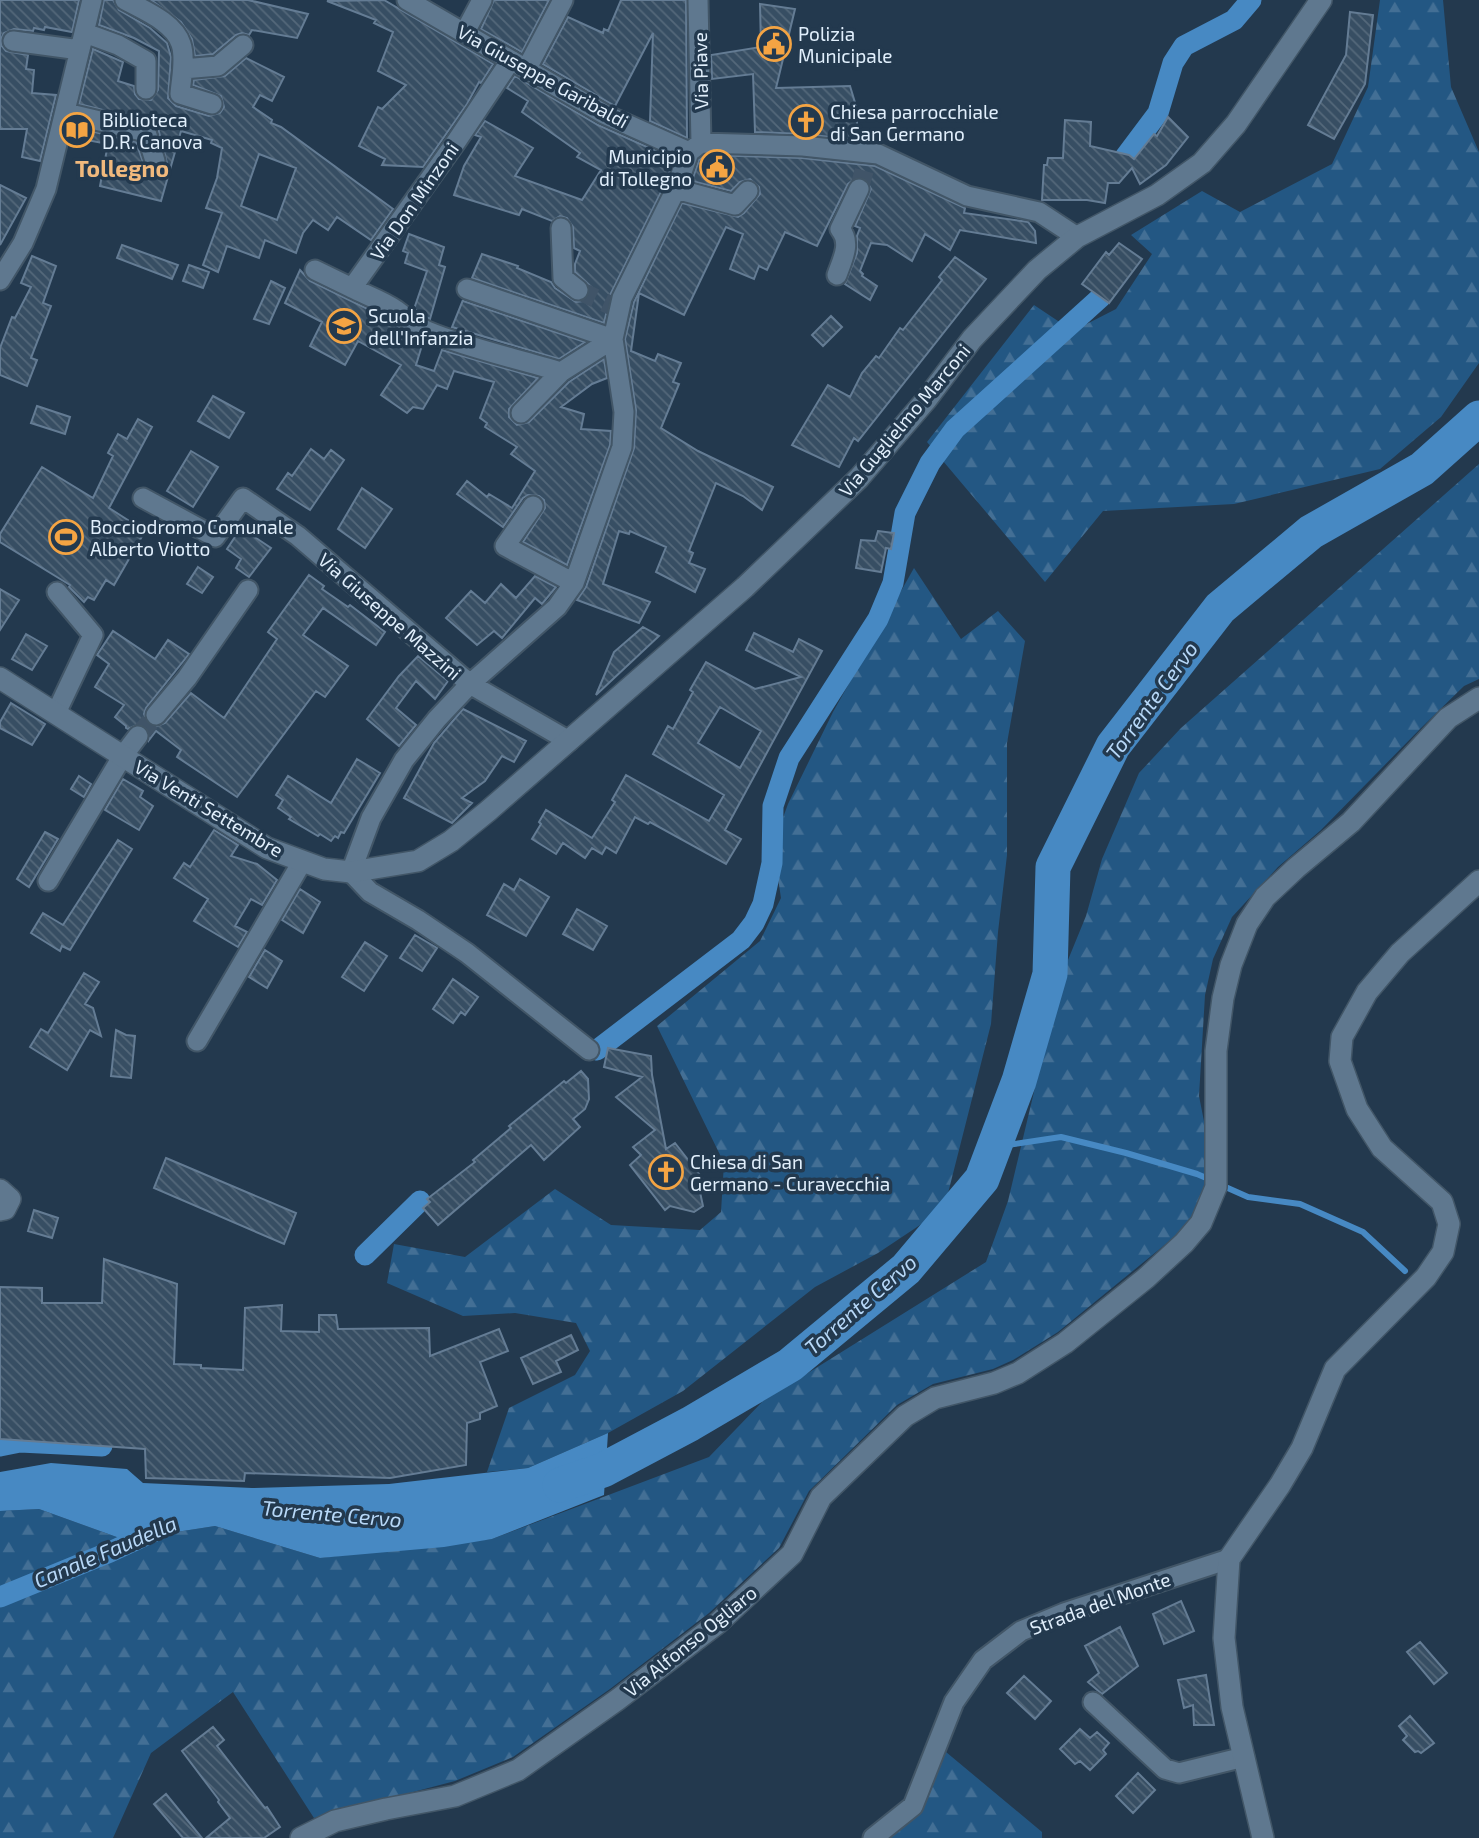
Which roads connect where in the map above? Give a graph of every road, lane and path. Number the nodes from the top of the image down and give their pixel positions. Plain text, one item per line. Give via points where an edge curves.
1 (92, 0) edge
2 (125, 0) edge
3 (407, 0) edge
4 (482, 0) edge
5 (563, 0) edge
6 (698, 0) edge
7 (1321, 0) edge
8 (466, 32) junction
9 (13, 41) dead end
10 (82, 42) junction
11 (243, 45) dead end
12 (519, 64) junction
13 (183, 69) junction
14 (146, 89) dead end
15 (212, 104) dead end
16 (66, 113) junction
17 (695, 147) junction
18 (155, 161) dead end
19 (676, 189) junction
20 (859, 189) tunnel mouth
21 (748, 191) dead end
22 (561, 228) dead end
23 (1077, 237) junction
24 (314, 270) dead end
25 (837, 275) dead end
26 (0, 280) edge
27 (352, 288) junction
28 (467, 289) dead end
29 (578, 290) tunnel mouth
30 (613, 338) junction
31 (561, 372) junction
32 (521, 413) dead end
33 (143, 498) dead end
34 (533, 506) dead end
35 (574, 583) junction
36 (248, 590) dead end
37 (57, 592) dead end
38 (0, 678) edge
39 (470, 684) junction
40 (1479, 698) edge
41 (56, 713) junction
42 (156, 715) tunnel mouth
43 (138, 736) tunnel mouth
44 (569, 741) junction
45 (122, 757) junction
46 (302, 862) junction
47 (351, 872) junction
48 (48, 880) dead end
49 (1479, 881) edge
50 (197, 1041) dead end
51 (589, 1050) dead end
52 (0, 1190) edge
53 (0, 1210) edge
54 (1229, 1559) junction
55 (1093, 1702) dead end
56 (1244, 1757) junction
57 (301, 1838) edge
58 (873, 1838) edge
59 (1263, 1838) edge

1 - 10 street
2 - 13 street via 173,31 181,44
3 - 8 street, Via Giuseppe Garibaldi
4 - 8 street
5 - 12 street, Via Don Minzoni
6 - 17 street, Via Piave
7 - 23 street, Via Guglielmo Marconi via 1236,124 1202,163 1157,195
8 - 12 street, Via Giuseppe Garibaldi
9 - 10 street
10 - 14 street via 118,45 146,61
10 - 16 street
11 - 13 street via 218,66
12 - 17 street, Via Giuseppe Garibaldi via 604,114
12 - 27 street, Via Don Minzoni via 456,142
13 - 15 street via 180,94
16 - 18 street via 146,132
16 - 26 street via 46,188 23,243
17 - 19 street, Via Giuseppe Mazzini
17 - 23 street, Via Giuseppe Garibaldi via 803,146 868,157 878,154 967,196 1039,212
19 - 21 street via 735,205
19 - 30 street, Via Giuseppe Mazzini via 615,307
20 - 25 street via 840,229 847,246
22 - 29 street via 563,278
23 - 44 street, Via Guglielmo Marconi via 1037,270 972,339 859,478
24 - 27 street
27 - 31 street via 396,310 407,321 472,347
28 - 30 street
30 - 31 street
30 - 35 street, Via Giuseppe Mazzini via 624,412 622,447
31 - 32 street
33 - 39 street, Via Giuseppe Mazzini via 215,537 243,498 298,537
34 - 35 street via 505,546
35 - 39 street, Via Giuseppe Mazzini via 557,607
36 - 42 street
37 - 41 street via 93,635
38 - 41 street, Via Venti Settembre
39 - 44 street, Via Giuseppe Mazzini
39 - 47 street, Via Giuseppe Mazzini via 404,760 371,818
40 - 57 street, Via Alfonso Ogliaro via 1448,718 1351,822 1265,897 1247,924 1231,965 1216,1051 1216,1186 1201,1223 1184,1243 1065,1343 1017,1373 935,1398 905,1416 821,1497 792,1554 718,1623 518,1770 455,1796 335,1821
41 - 45 street, Via Venti Settembre
43 - 45 street
44 - 47 street, Via Guglielmo Marconi via 479,819 418,861
45 - 46 street, Via Venti Settembre via 268,848
45 - 48 street
46 - 47 street, Via Venti Settembre
46 - 50 street
47 - 51 street via 370,892 467,954
49 - 54 street via 1399,953 1367,992 1342,1037 1340,1061 1357,1109 1382,1148 1442,1202 1449,1224 1443,1251 1426,1277 1335,1369 1302,1448
52 - 53 street via 10,1199
54 - 56 street via 1224,1638 1232,1707
54 - 58 street, Strada del Monte via 1021,1631 984,1660 954,1702 913,1806
55 - 56 street via 1166,1769 1180,1773
56 - 59 street

